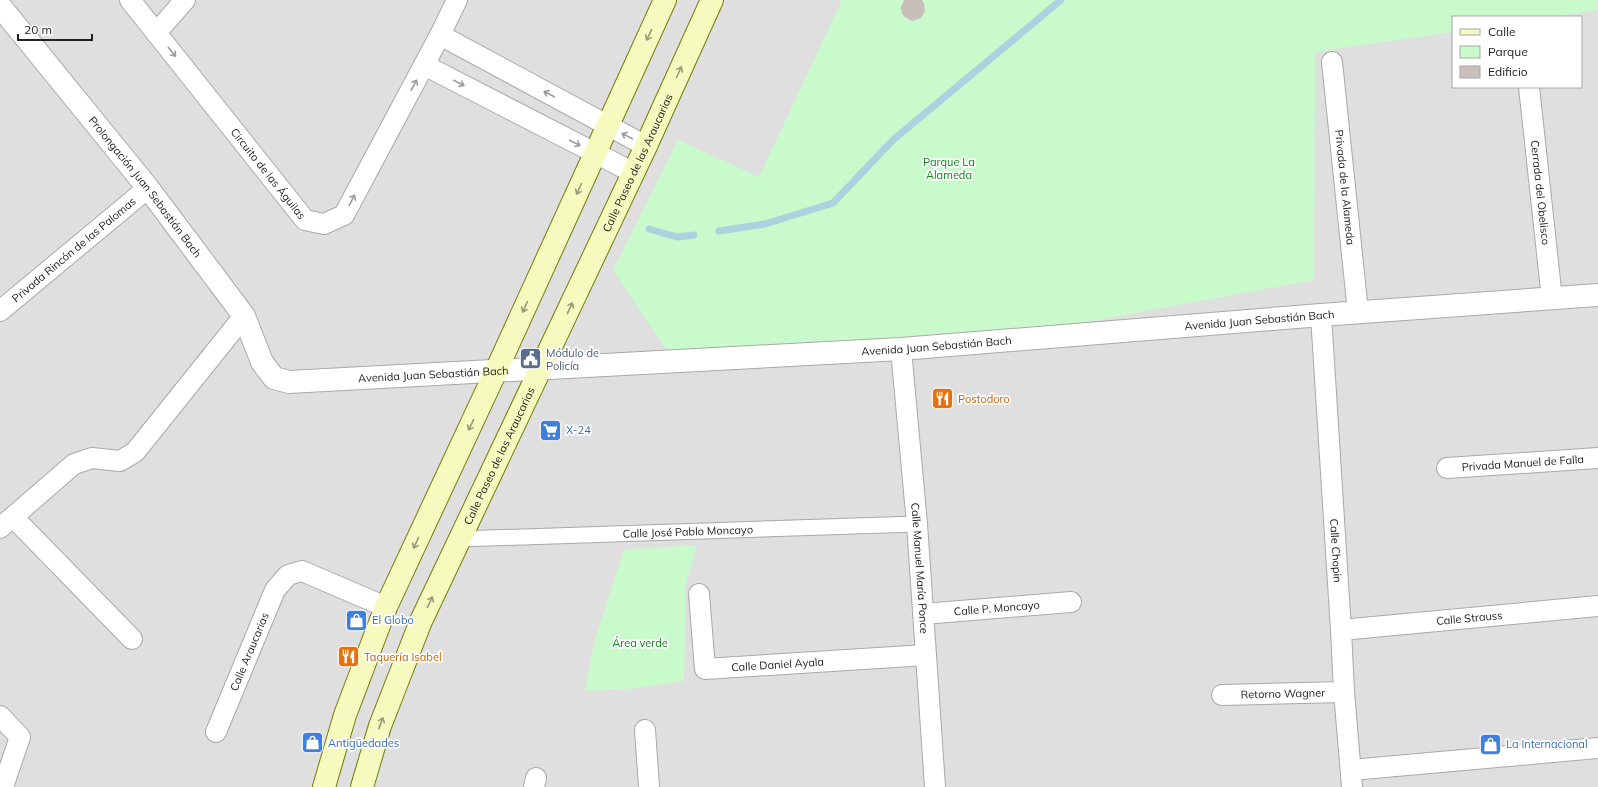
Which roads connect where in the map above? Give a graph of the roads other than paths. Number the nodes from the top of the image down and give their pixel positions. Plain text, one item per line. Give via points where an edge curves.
1 (130, 0) edge
2 (185, 0) edge
3 (457, 0) edge
4 (665, 0) edge
5 (712, 0) edge
6 (0, 8) edge
7 (156, 33) junction
8 (440, 35) junction
9 (1332, 62) dead end
10 (424, 65) junction
11 (1529, 88) edge
12 (608, 126) junction
13 (646, 146) junction
14 (595, 153) junction
15 (634, 173) junction
16 (148, 188) junction
17 (1598, 295) edge
18 (1552, 298) junction
19 (0, 311) edge
20 (1358, 312) junction
21 (1321, 315) junction
22 (244, 316) junction
23 (901, 349) junction
24 (542, 368) junction
25 (496, 371) junction
26 (274, 378) joint
27 (1598, 458) edge
28 (1447, 468) dead end
29 (6, 523) edge
30 (917, 524) junction
31 (459, 539) junction
32 (700, 594) dead end
33 (1071, 602) dead end
34 (1598, 606) edge
35 (386, 607) junction
36 (923, 614) junction
37 (1341, 630) junction
38 (132, 638) dead end
39 (926, 655) junction
40 (1344, 692) junction
41 (1222, 696) dead end
42 (0, 716) edge
43 (645, 730) dead end
44 (216, 732) dead end
45 (1598, 748) edge
46 (1351, 779) edge
47 (3, 787) edge
48 (324, 787) edge
49 (362, 787) edge
50 (649, 787) edge
51 (935, 787) edge

1 - 7 street, Circuito de las Águilas
2 - 7 street
3 - 8 street, Circuito de las Águilas
4 -> 12 main road
13 -> 5 main road, Calle Paseo de las Araucarias
6 - 16 street, Prolongación Juan Sebastián Bach
7 -> 10 street, Circuito de las Águilas via 305,220 324,224 344,215
8 - 10 street, Circuito de las Águilas
12 -> 8 street
9 - 20 street, Privada de la Alameda
10 -> 14 street
11 - 18 street, Cerrada del Obelisco
13 -> 12 street
12 - 14 main road
13 - 15 main road, Calle Paseo de las Araucarias
14 - 15 street
14 -> 25 main road
24 -> 15 main road, Calle Paseo de las Araucarias
16 - 19 street, Privada Rincón de las Palomas
16 - 22 street, Prolongación Juan Sebastián Bach
17 - 18 street, Avenida Juan Sebastián Bach
18 - 20 street, Avenida Juan Sebastián Bach
20 - 21 street, Avenida Juan Sebastián Bach
21 - 23 street, Avenida Juan Sebastián Bach
21 - 37 street, Calle Chopin
22 - 26 street, Prolongación Juan Sebastián Bach via 262,362
22 - 29 street via 135,452 120,462 92,458 74,464
23 - 24 street, Avenida Juan Sebastián Bach
23 - 30 street, Calle Manuel María Ponce
24 - 25 street, Avenida Juan Sebastián Bach
24 - 31 main road, Calle Paseo de las Araucarias
25 - 26 street, Avenida Juan Sebastián Bach via 290,382
25 -> 35 main road
27 - 28 street, Privada Manuel de Falla
29 - 38 street
30 - 31 street, Calle José Pablo Moncayo
30 - 36 street, Calle Manuel María Ponce
49 -> 31 main road, Calle Paseo de las Araucarias via 382,719 421,621
32 - 39 street, Calle Daniel Ayala via 705,670
33 - 36 street, Calle P. Moncayo
34 - 37 street, Calle Strauss
35 - 44 street, Calle Araucarias via 302,571 288,576 275,590
35 - 48 main road via 345,716
36 - 39 street, Calle Manuel María Ponce
37 - 40 street, Calle Chopin
39 - 51 street, Calle Manuel María Ponce
40 - 41 street, Retorno Wagner
40 - 46 street, Calle Chopin
42 - 47 street via 20,737
43 - 50 street
45 - 46 street

